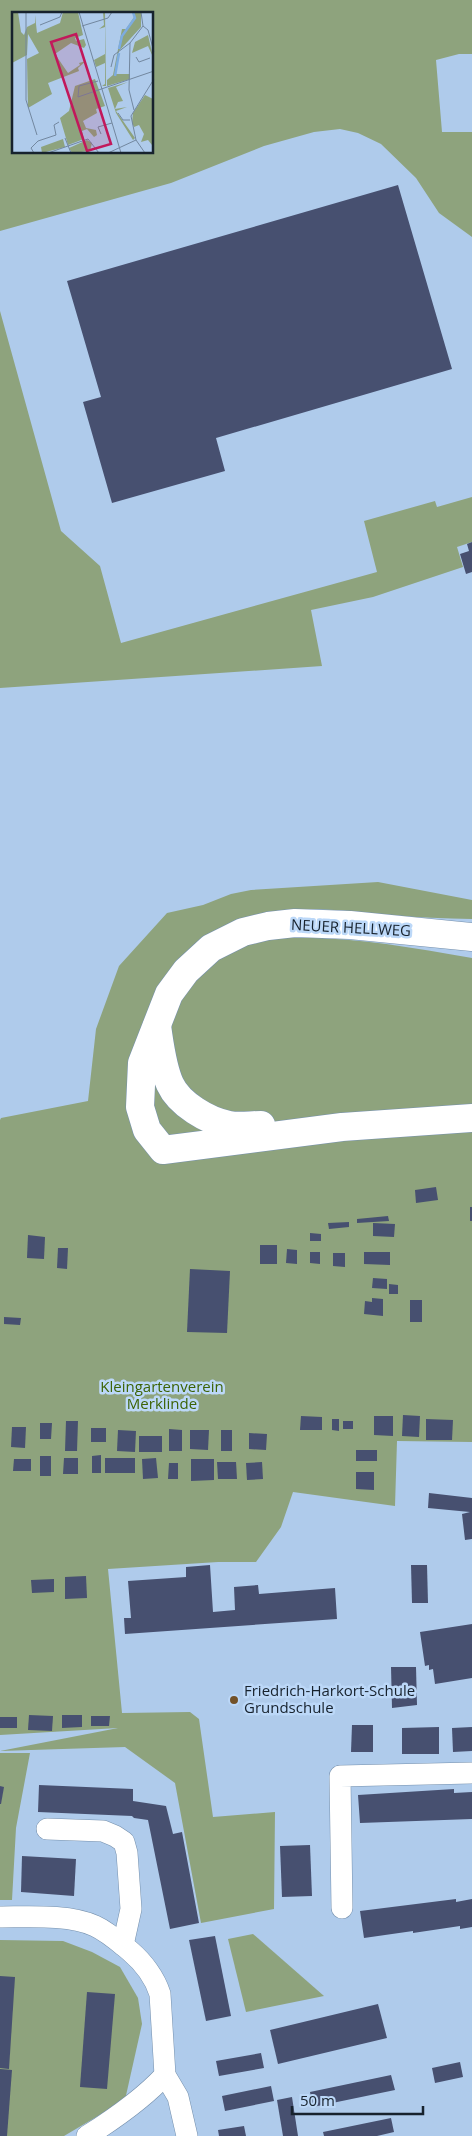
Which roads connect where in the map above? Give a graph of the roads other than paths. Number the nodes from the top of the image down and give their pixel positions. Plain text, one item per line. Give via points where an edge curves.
1 (472, 936) edge
2 (157, 1025) junction
3 (472, 1118) edge
4 (342, 1127) junction
5 (472, 1773) edge
6 (47, 1829) dead end
7 (342, 1908) dead end
8 (0, 1917) edge
9 (123, 1945) junction
10 (165, 2075) junction
11 (86, 2136) edge
12 (187, 2136) edge

1 - 2 main road, NEUER HELLWEG via 295,923 243,932 211,948 186,972 169,994
2 - 4 main road, NEUER HELLWEG via 170,1085 185,1103 204,1116 229,1125
2 - 4 main road, NEUER HELLWEG via 142,1064 140,1107 147,1130 163,1150
3 - 4 main road, NEUER HELLWEG
5 - 7 street via 340,1776
6 - 9 street via 103,1831 124,1842 131,1909
8 - 9 street via 82,1922 95,1925
9 - 10 street via 157,1984
10 - 11 street
10 - 12 street via 178,2097

